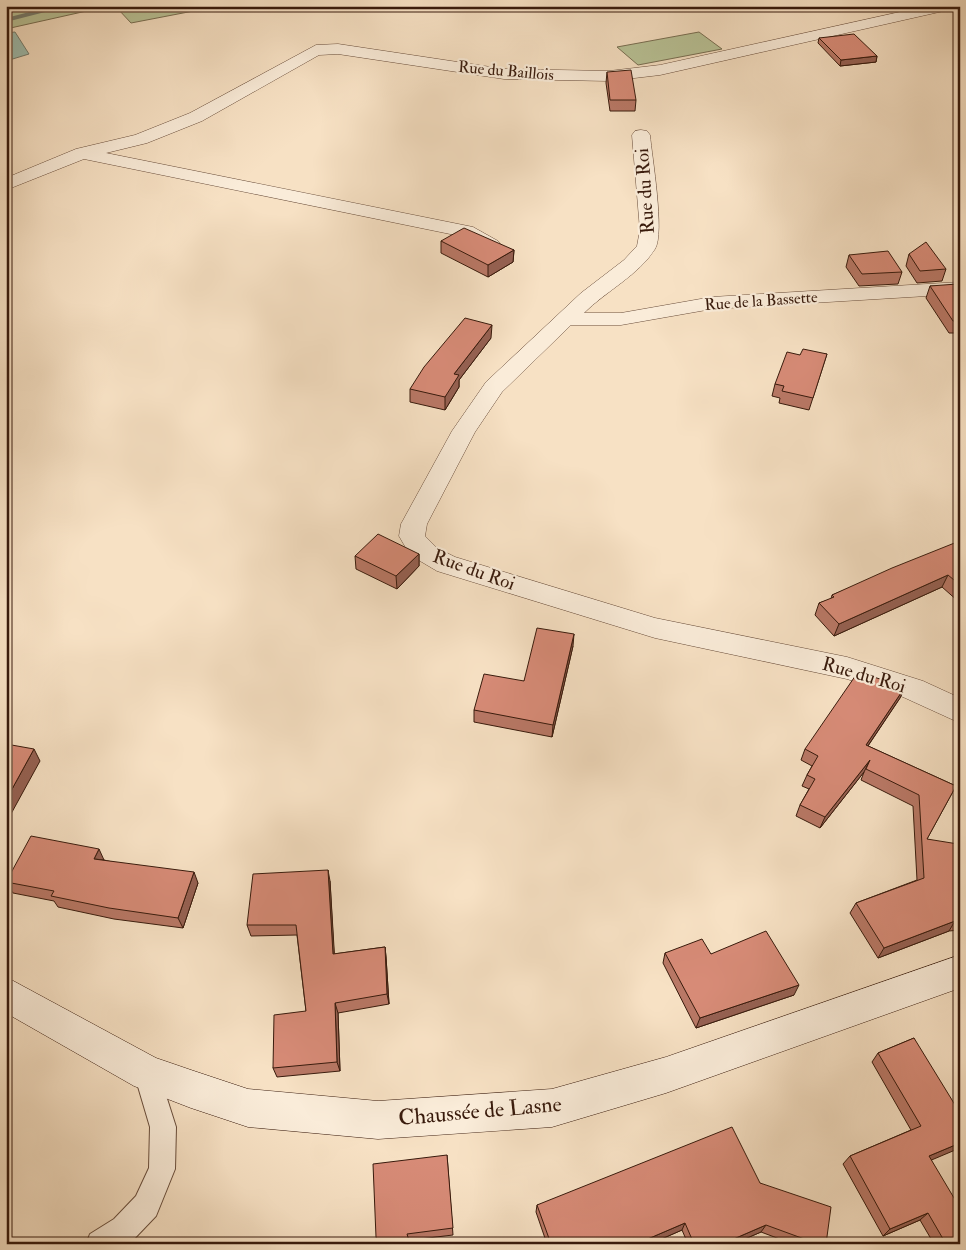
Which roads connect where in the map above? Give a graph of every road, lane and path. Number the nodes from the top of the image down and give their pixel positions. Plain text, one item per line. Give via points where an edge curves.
1 (948, 6) edge
2 (641, 135) dead end
3 (82, 153) junction
4 (6, 185) edge
5 (491, 245) edge
6 (960, 288) edge
7 (564, 319) junction
8 (960, 711) edge
9 (960, 971) edge
10 (6, 994) edge
11 (147, 1073) junction
12 (100, 1244) edge

1 - 3 street, Rue du Baillois via 660,70 609,76 504,74 338,49 316,50 196,117 141,138
2 - 7 street, Rue du Roi via 650,230 647,248
3 - 4 street, Rue du Baillois
3 - 5 street via 466,232
6 - 7 street, Rue de la Bassette via 712,303 621,319
7 - 8 street, Rue du Roi via 494,387 464,431 414,524 412,536 419,548 446,564 655,628 848,668 913,689
9 - 11 street, Chaussée de Lasne via 666,1075 552,1108 378,1120 327,1117 248,1108
10 - 11 street, Chaussée de Lasne
11 - 12 lane via 163,1126 162,1169 146,1206 124,1229

